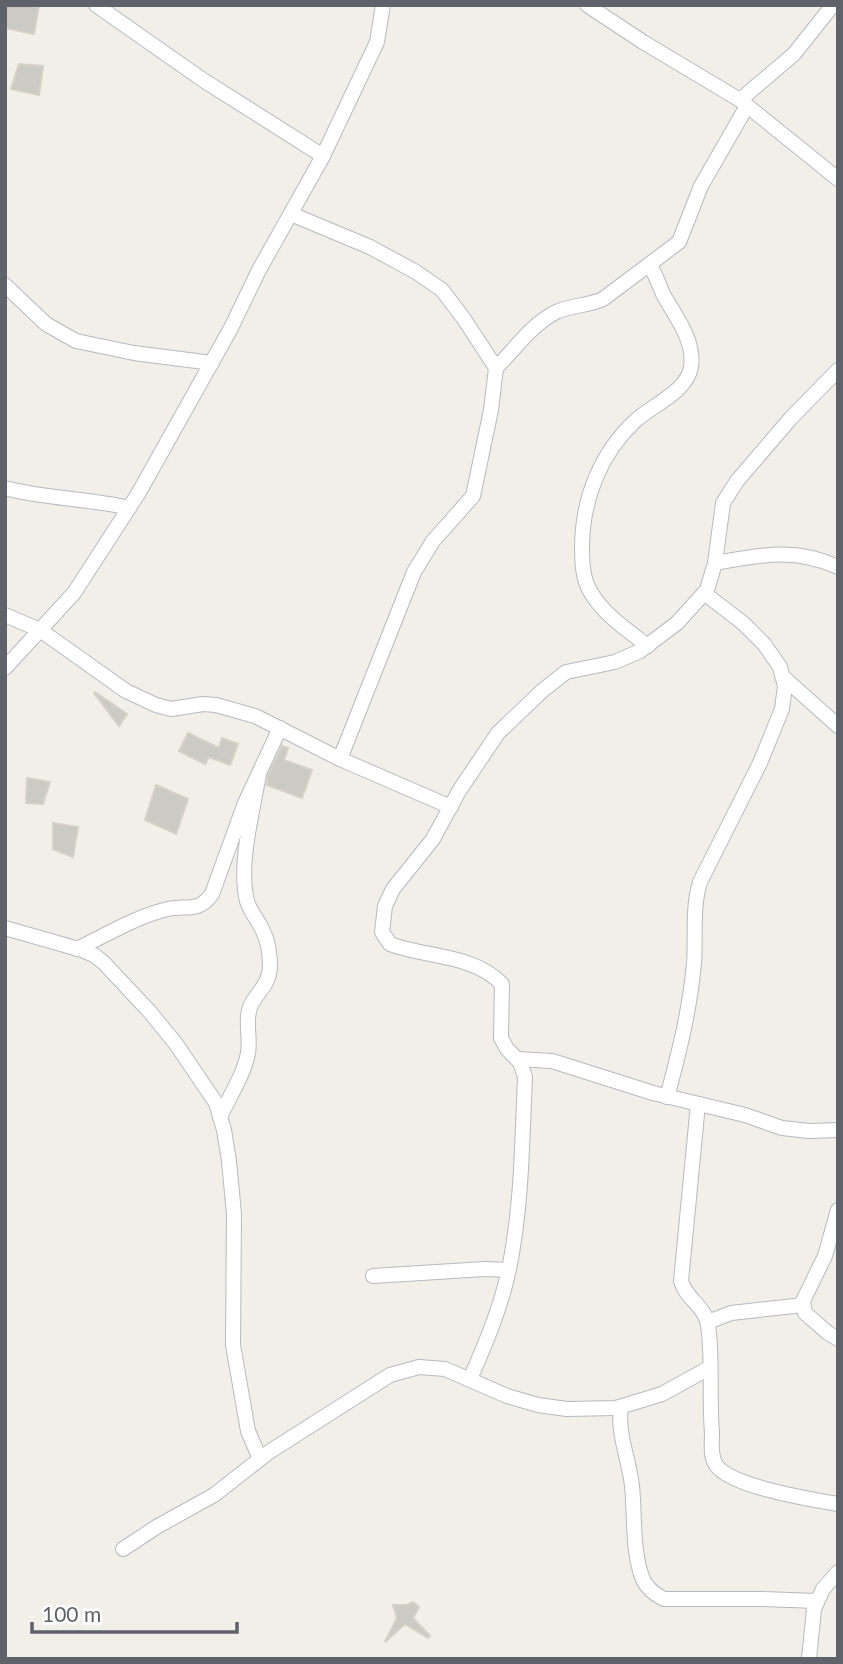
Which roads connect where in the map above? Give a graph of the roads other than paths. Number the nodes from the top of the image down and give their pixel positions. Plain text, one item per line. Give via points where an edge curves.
1 (96, 5) edge
2 (383, 5) edge
3 (587, 5) edge
4 (833, 5) edge
5 (744, 103) junction
6 (323, 156) junction
7 (838, 179) edge
8 (291, 214) junction
9 (650, 265) junction
10 (5, 285) edge
11 (212, 363) junction
12 (496, 368) junction
13 (838, 370) edge
14 (5, 488) edge
15 (129, 508) junction
16 (715, 563) junction
17 (838, 567) edge
18 (704, 593) junction
19 (5, 615) edge
20 (40, 630) junction
21 (648, 646) junction
22 (5, 668) edge
23 (782, 676) junction
24 (838, 726) edge
25 (280, 728) junction
26 (340, 759) junction
27 (259, 774) junction
28 (451, 807) junction
29 (5, 928) edge
30 (77, 949) junction
31 (517, 1059) junction
32 (667, 1097) junction
33 (698, 1104) junction
34 (220, 1117) junction
35 (838, 1130) edge
36 (838, 1210) edge
37 (509, 1270) junction
38 (373, 1276) dead end
39 (803, 1304) junction
40 (708, 1322) junction
41 (838, 1339) edge
42 (709, 1368) junction
43 (470, 1379) junction
44 (621, 1407) junction
45 (260, 1459) junction
46 (838, 1504) edge
47 (123, 1549) dead end
48 (838, 1572) edge
49 (817, 1601) junction
50 (809, 1659) edge

1 - 6 street
2 - 6 street via 377,42
3 - 5 street
4 - 5 street via 794,54
5 - 7 street
5 - 9 street via 701,186 679,242
6 - 8 street
8 - 11 street
8 - 12 street via 370,247 442,290
9 - 12 street via 592,305 557,312 541,321
9 - 21 street via 687,338 691,369 685,383 634,421 606,456 589,494 582,567 589,591 610,616
10 - 11 street via 46,324 76,341
11 - 15 street
12 - 26 street via 472,496 433,541 414,572
13 - 16 street via 737,481 723,503
14 - 15 street
15 - 20 street via 74,593
16 - 17 street via 791,553
16 - 18 street
18 - 21 street
18 - 23 street via 764,644
19 - 20 street
20 - 22 street
20 - 25 street via 126,691 156,705 171,709 216,705
21 - 28 street via 615,662 566,672 542,691 498,733
23 - 24 street
23 - 32 street via 782,709 695,897 690,994
25 - 26 street
25 - 27 street
26 - 28 street
27 - 30 street via 205,903 137,920
27 - 34 street via 247,851 246,898 264,932 270,971 251,1004 248,1056
28 - 31 street via 433,839 393,889 385,906 382,932 390,944 492,973 502,984 501,1038
29 - 30 street
30 - 34 street via 104,962 149,1011 216,1103
31 - 32 street via 552,1061
31 - 37 street via 525,1077 518,1217
32 - 33 street
33 - 35 street via 782,1128
33 - 40 street via 681,1281 684,1292
34 - 45 street via 234,1214 233,1345 248,1431
36 - 39 street via 825,1256
37 - 38 street
37 - 43 street via 492,1329
39 - 40 street via 731,1313
39 - 41 street via 805,1313
40 - 42 street
42 - 44 street via 662,1394
42 - 46 street via 712,1453 723,1472 749,1484
43 - 44 street via 538,1405
43 - 45 street via 446,1369 419,1367 390,1375
44 - 49 street via 639,1564 651,1591 664,1600
45 - 47 street via 214,1495
48 - 49 street
49 - 50 street

